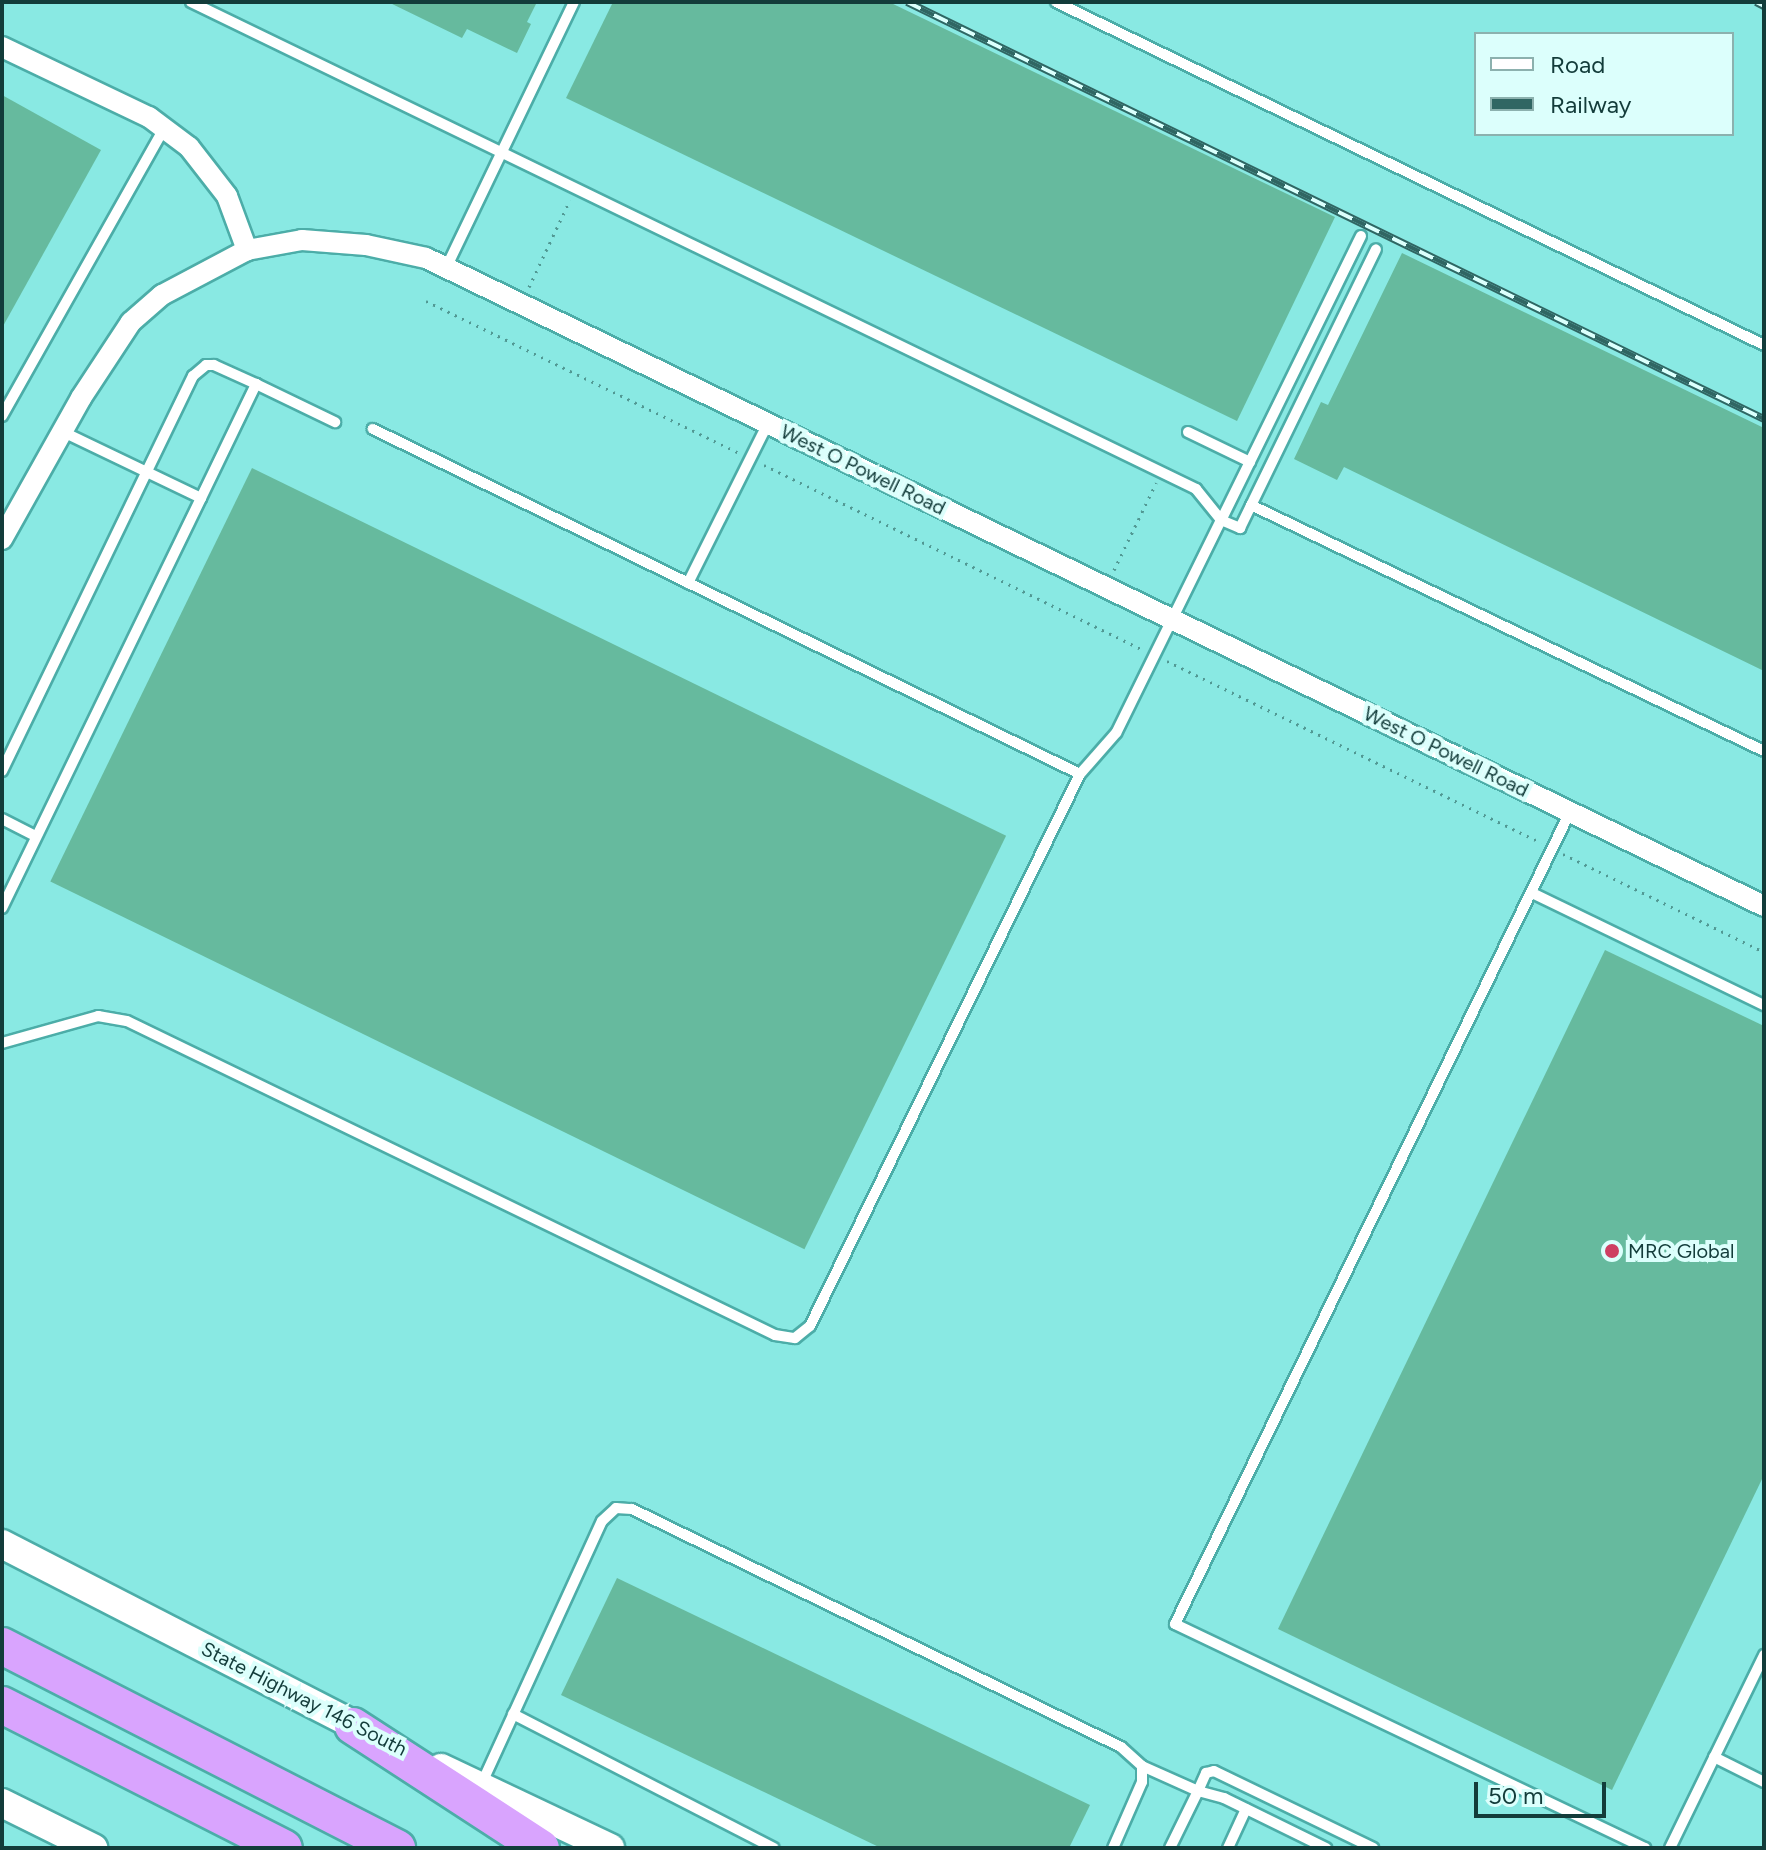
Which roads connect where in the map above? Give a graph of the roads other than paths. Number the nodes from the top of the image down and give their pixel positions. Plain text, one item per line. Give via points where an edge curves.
1 (191, 2) edge
2 (574, 2) edge
3 (1056, 2) edge
4 (2, 47) edge
5 (164, 129) junction
6 (501, 153) junction
7 (1361, 236) dead end
8 (1376, 249) dead end
9 (247, 250) junction
10 (446, 268) junction
11 (1764, 345) edge
12 (256, 384) junction
13 (2, 416) edge
14 (335, 422) dead end
15 (768, 423) junction
16 (373, 429) dead end
17 (61, 431) junction
18 (1188, 432) dead end
19 (1250, 462) junction
20 (147, 472) junction
21 (201, 498) junction
22 (1251, 505) junction
23 (1221, 520) junction
24 (2, 539) edge
25 (688, 583) junction
26 (1171, 619) junction
27 (1764, 751) edge
28 (2, 771) edge
29 (1080, 774) junction
30 (1570, 812) junction
31 (2, 819) edge
32 (36, 836) junction
33 (1532, 893) junction
34 (1764, 906) edge
35 (2, 908) edge
36 (1764, 1005) edge
37 (2, 1043) edge
38 (2, 1544) edge
39 (2, 1646) edge
40 (1764, 1655) edge
41 (2, 1705) edge
42 (513, 1714) junction
43 (353, 1726) junction
44 (1714, 1757) junction
45 (1142, 1766) junction
46 (1764, 1782) edge
47 (480, 1786) junction
48 (1198, 1791) junction
49 (2, 1803) edge
50 (1246, 1809) junction
51 (776, 1847) edge
52 (93, 1848) edge
53 (284, 1848) edge
54 (397, 1848) edge
55 (541, 1848) edge
56 (610, 1848) edge
57 (1113, 1848) edge
58 (1170, 1848) edge
59 (1228, 1848) edge
60 (1326, 1848) edge
61 (1373, 1848) edge
62 (1645, 1848) edge
63 (1670, 1848) edge

1 - 6 lane
2 - 6 lane
3 - 11 lane
4 - 5 street
5 - 9 street via 189,147 227,196
5 - 13 lane
6 - 10 lane
6 - 23 lane via 1196,489
7 - 19 lane
8 - 22 lane
9 - 10 street, West O Powell Road via 334,240 426,258
9 - 17 street, West O Powell Road via 162,295 131,322
10 - 15 street, West O Powell Road
12 - 14 lane
12 - 20 lane via 222,367 199,369
12 - 21 lane
15 - 25 lane
15 - 26 street, West O Powell Road
16 - 25 lane
17 - 20 lane
17 - 24 street, West O Powell Road
18 - 19 lane
19 - 23 lane
20 - 21 lane
20 - 28 lane
21 - 32 lane
22 - 23 lane via 1240,528
22 - 27 lane
23 - 26 lane
25 - 29 lane
26 - 29 lane via 1116,733
26 - 30 street, West O Powell Road
29 - 37 lane via 810,1326 795,1338 761,1329 127,1021 98,1016
30 - 33 lane
30 - 34 street, West O Powell Road
31 - 32 lane
32 - 35 lane
33 - 36 lane
33 - 62 lane via 1175,1624
38 - 43 main road, State Highway 146 South
39 - 54 highway
40 - 44 lane
41 - 53 highway
42 - 45 lane via 602,1521 616,1508 632,1509 1121,1747
42 - 47 lane
42 - 51 lane
43 - 47 main road, State Highway 146 South
43 - 55 highway
44 - 46 lane
44 - 63 lane
45 - 48 lane
45 - 57 lane via 1142,1782
47 - 56 main road, State Highway 146 South
48 - 50 lane
48 - 58 lane
48 - 61 lane via 1206,1773 1214,1771
49 - 52 main road
50 - 59 lane
50 - 60 lane

